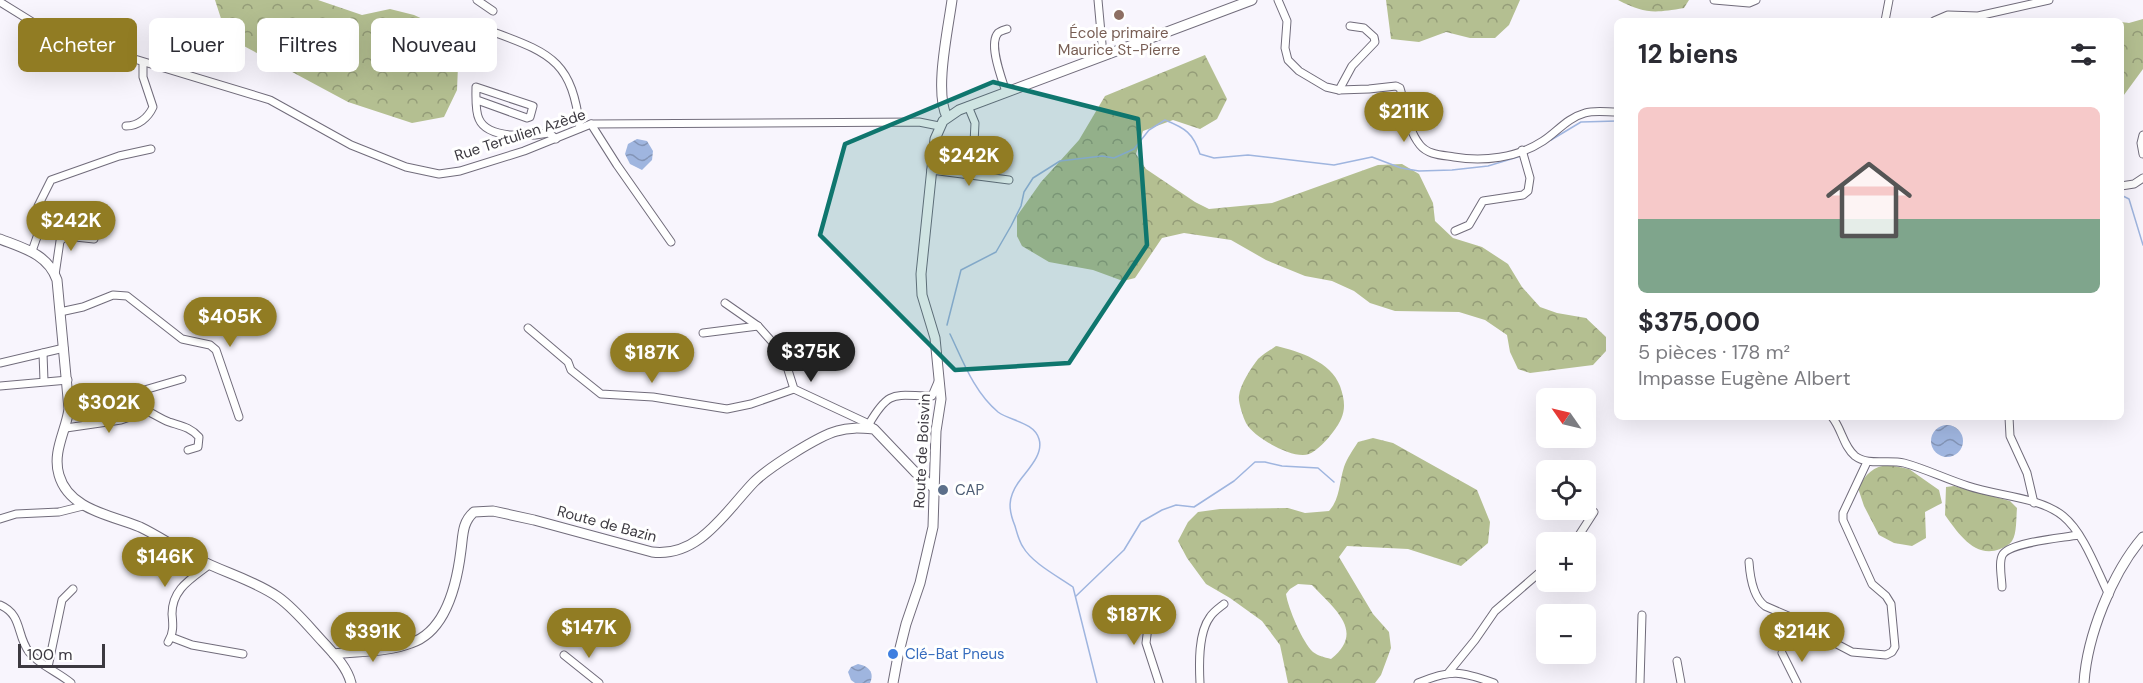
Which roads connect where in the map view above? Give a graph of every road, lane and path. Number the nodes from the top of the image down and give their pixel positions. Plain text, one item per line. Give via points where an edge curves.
1 (477, 0) edge
2 (952, 0) edge
3 (1098, 0) edge
4 (1252, 0) edge
5 (1278, 0) edge
6 (1714, 0) edge
7 (1756, 0) edge
8 (1889, 0) edge
9 (2049, 0) edge
10 (0, 2) edge
11 (493, 11) dead end
12 (1886, 18) edge
13 (1941, 18) edge
14 (1350, 26) dead end
15 (1007, 29) dead end
16 (497, 33) edge
17 (1103, 55) junction
18 (143, 63) junction
19 (1339, 90) junction
20 (1006, 92) junction
21 (477, 100) junction
22 (968, 106) junction
23 (1614, 112) edge
24 (947, 117) junction
25 (591, 124) junction
26 (126, 126) dead end
27 (939, 126) junction
28 (580, 129) junction
29 (2143, 135) edge
30 (556, 139) junction
31 (151, 149) dead end
32 (1522, 150) junction
33 (1006, 154) dead end
34 (2143, 154) edge
35 (931, 170) junction
36 (2143, 178) edge
37 (1009, 180) dead end
38 (2124, 186) edge
39 (1455, 231) dead end
40 (0, 239) edge
41 (94, 239) dead end
42 (671, 242) dead end
43 (32, 252) junction
44 (55, 275) junction
45 (725, 303) dead end
46 (60, 312) junction
47 (758, 326) junction
48 (528, 328) dead end
49 (704, 333) dead end
50 (64, 348) junction
51 (43, 353) junction
52 (0, 363) edge
53 (940, 378) junction
54 (182, 379) dead end
55 (68, 380) junction
56 (44, 381) junction
57 (0, 386) edge
58 (794, 389) junction
59 (139, 412) junction
60 (239, 417) dead end
61 (1834, 420) edge
62 (2009, 420) edge
63 (871, 426) junction
64 (66, 428) junction
65 (188, 450) dead end
66 (1867, 462) junction
67 (934, 488) junction
68 (2034, 503) junction
69 (83, 506) junction
70 (0, 519) edge
71 (2078, 535) junction
72 (2143, 537) edge
73 (1749, 562) dead end
74 (209, 565) junction
75 (1536, 576) edge
76 (2002, 588) dead end
77 (74, 589) dead end
78 (2109, 595) junction
79 (1151, 603) dead end
80 (1224, 604) dead end
81 (0, 605) edge
82 (1642, 615) dead end
83 (349, 652) junction
84 (1782, 653) dead end
85 (243, 654) dead end
86 (334, 654) junction
87 (564, 655) dead end
88 (1677, 661) dead end
89 (48, 667) junction
90 (345, 667) junction
91 (1449, 672) junction
92 (71, 683) edge
93 (351, 683) edge
94 (599, 683) edge
95 (893, 683) edge
96 (1159, 683) edge
97 (1200, 683) edge
98 (1418, 683) edge
99 (1494, 683) edge
100 (1640, 683) edge
101 (1681, 683) edge
102 (1797, 683) edge
103 (2084, 683) edge

1 - 11 street
2 - 24 street via 941,92
3 - 17 street
4 - 17 street
5 - 19 street via 1287,21 1288,60 1326,87
6 - 7 street
8 - 12 street
9 - 13 street via 1978,16
10 - 18 street, Rue Tertulien Azède via 75,41
14 - 19 street via 1364,28 1375,42 1352,66
15 - 20 street via 996,35 995,54
16 - 28 street via 533,46 558,66 574,92
17 - 20 street
18 - 26 street via 143,77 153,107 145,119
18 - 30 street, Rue Tertulien Azède via 270,100 351,145 406,167 439,174 460,171
19 - 32 street via 1400,88 1412,131 1419,144 1432,154 1496,159
20 - 22 street
21 - 21 street via 527,118 533,106 478,86
21 - 30 street via 478,118 493,130 506,135 549,133
22 - 24 street
22 - 33 street via 975,123 977,150
23 - 32 street via 1587,112 1570,118 1542,142
24 - 27 street
25 - 27 street, Rue Tertulien Azède via 919,122
25 - 28 street, Rue Tertulien Azède
25 - 42 street
27 - 35 street, Route de Boisvin
28 - 30 street, Rue Tertulien Azède
29 - 34 street
31 - 43 street via 51,180 38,206 39,229
32 - 39 street via 1530,178 1528,191 1483,201 1469,225
35 - 37 street
35 - 53 street, Route de Boisvin via 921,284 935,338
36 - 38 street
40 - 43 street
41 - 44 street via 63,238
43 - 44 street via 51,266
44 - 46 street
45 - 47 street
46 - 50 street
46 - 60 street via 83,308 113,295 127,296 182,339 216,350
47 - 49 street
47 - 58 street via 783,354
48 - 58 street via 601,394 653,397 727,409
50 - 51 street
50 - 55 street
51 - 52 street
51 - 56 street
53 - 63 street via 933,396 894,396 881,404
53 - 67 street, Route de Boisvin
54 - 59 street via 141,391
55 - 56 street
55 - 64 street
56 - 57 street
58 - 63 street
59 - 64 street via 121,420
59 - 65 street via 147,411 195,433 199,437 198,447
61 - 66 street via 1847,446
62 - 68 street via 2010,436 2027,473
63 - 67 street
63 - 83 street, Route de Bazin via 823,436 765,472 716,525 687,547 665,554 493,511 474,512 465,523 452,591 432,631 408,645
64 - 69 street via 58,450 59,476
66 - 68 street via 1902,462 1970,487
66 - 73 street via 1843,520 1872,584 1891,604 1895,647 1892,652 1852,652 1809,625 1765,606 1752,582
67 - 95 street, Route de Boisvin via 930,546
68 - 71 street via 2062,515
69 - 70 street via 59,513 16,514
69 - 74 street via 141,528
71 - 76 street via 2019,545 2006,552 2002,559
71 - 78 street
72 - 78 street via 2121,567
74 - 85 street via 177,592 170,640
74 - 86 street via 278,597
75 - 91 street via 1495,611
77 - 89 street via 62,600
78 - 103 street via 2094,630
79 - 96 street via 1146,643
80 - 97 street via 1207,622 1199,658
81 - 89 street via 14,615 28,651
82 - 100 street
83 - 86 street, Route de Bazin
83 - 90 street
84 - 102 street
86 - 90 street
87 - 94 street
88 - 101 street
89 - 92 street
90 - 93 street
91 - 98 street
91 - 99 street

